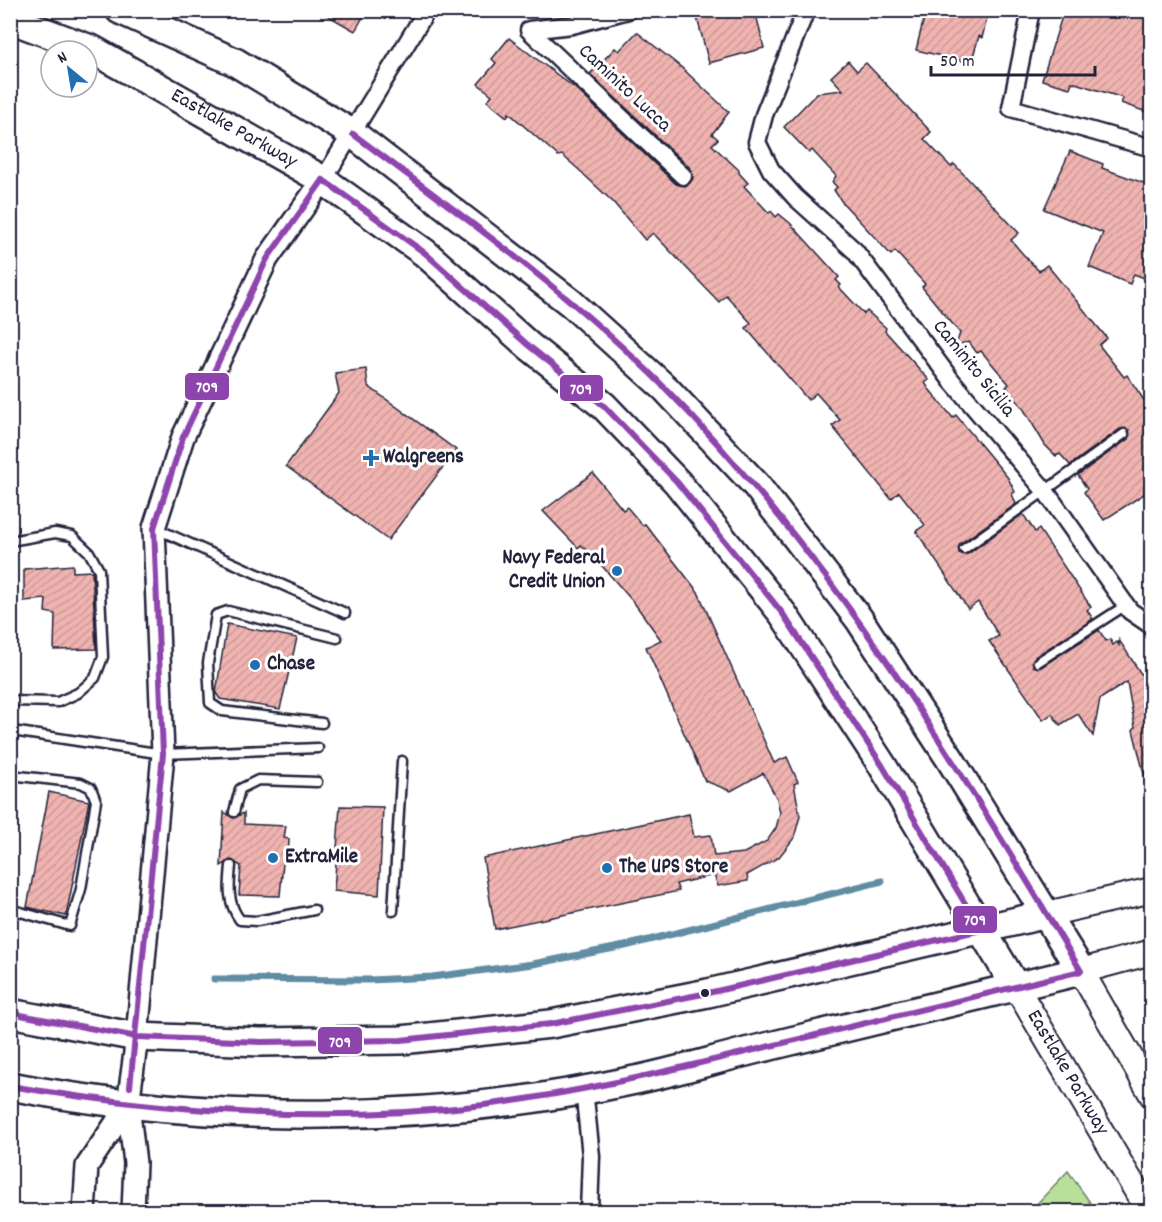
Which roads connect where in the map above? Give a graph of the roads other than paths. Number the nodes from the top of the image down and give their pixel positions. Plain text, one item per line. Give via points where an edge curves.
1 (120, 10) edge
2 (427, 10) edge
3 (628, 10) edge
4 (806, 10) edge
5 (1030, 10) edge
6 (10, 19) edge
7 (353, 134) junction
8 (1152, 147) edge
9 (683, 176) dead end
10 (323, 180) junction
11 (1124, 434) dead end
12 (1046, 492) junction
13 (154, 528) junction
14 (10, 541) edge
15 (964, 549) dead end
16 (1126, 605) junction
17 (345, 613) dead end
18 (1152, 626) edge
19 (337, 638) dead end
20 (1038, 662) dead end
21 (10, 701) edge
22 (322, 723) dead end
23 (12, 731) dead end
24 (318, 748) dead end
25 (163, 754) junction
26 (402, 761) dead end
27 (10, 775) edge
28 (317, 782) dead end
29 (234, 812) dead end
30 (231, 866) dead end
31 (1152, 890) edge
32 (10, 909) edge
33 (315, 910) dead end
34 (393, 911) dead end
35 (1047, 914) junction
36 (981, 930) junction
37 (1152, 952) edge
38 (1081, 971) junction
39 (1016, 987) junction
40 (10, 1013) edge
41 (137, 1037) junction
42 (10, 1086) edge
43 (584, 1089) junction
44 (1152, 1095) edge
45 (128, 1105) junction
46 (84, 1212) edge
47 (133, 1212) edge
48 (589, 1212) edge
49 (1149, 1212) edge

1 - 7 main road via 235,62
2 - 7 street
3 - 9 street, Caminito Lucca via 572,25 529,30
4 - 12 street, Caminito Sicilia via 764,115 758,142 771,170 855,251 951,380
5 - 8 street via 1011,108
6 - 10 main road, Eastlake Parkway via 93,50
7 - 10 street
7 - 35 main road via 571,303 666,389 756,485 859,619
10 - 13 street via 262,270 183,437
10 - 36 main road, Eastlake Parkway via 425,253 529,346 604,406 677,482 783,614 882,765
11 - 12 lane
12 - 15 lane
12 - 16 street, Caminito Sicilia
13 - 17 lane
13 - 25 street
14 - 21 lane via 55,533 72,536 89,552 99,570 103,657 95,678 78,693 58,702
16 - 18 street, Caminito Sicilia
16 - 20 lane
19 - 22 lane via 228,611 216,615 208,663 210,703 222,711
23 - 25 lane
24 - 25 lane
25 - 41 street
26 - 34 lane
27 - 32 lane via 81,783 91,788 96,801 81,889 70,926
28 - 29 lane via 258,780 240,789
30 - 33 lane via 229,890 233,911 240,920 257,921
31 - 35 main road
35 - 36 main road
35 - 38 main road
36 - 39 main road, Eastlake Parkway
36 - 41 main road via 708,993 551,1024 401,1040 261,1042
37 - 38 main road
38 - 39 main road
38 - 44 main road
39 - 43 main road via 634,1081
39 - 49 main road, Eastlake Parkway
40 - 41 main road
41 - 45 street
42 - 45 main road
43 - 45 main road via 449,1108 353,1112 266,1113
43 - 48 street via 591,1156
45 - 46 street via 87,1167
45 - 47 street via 135,1163

